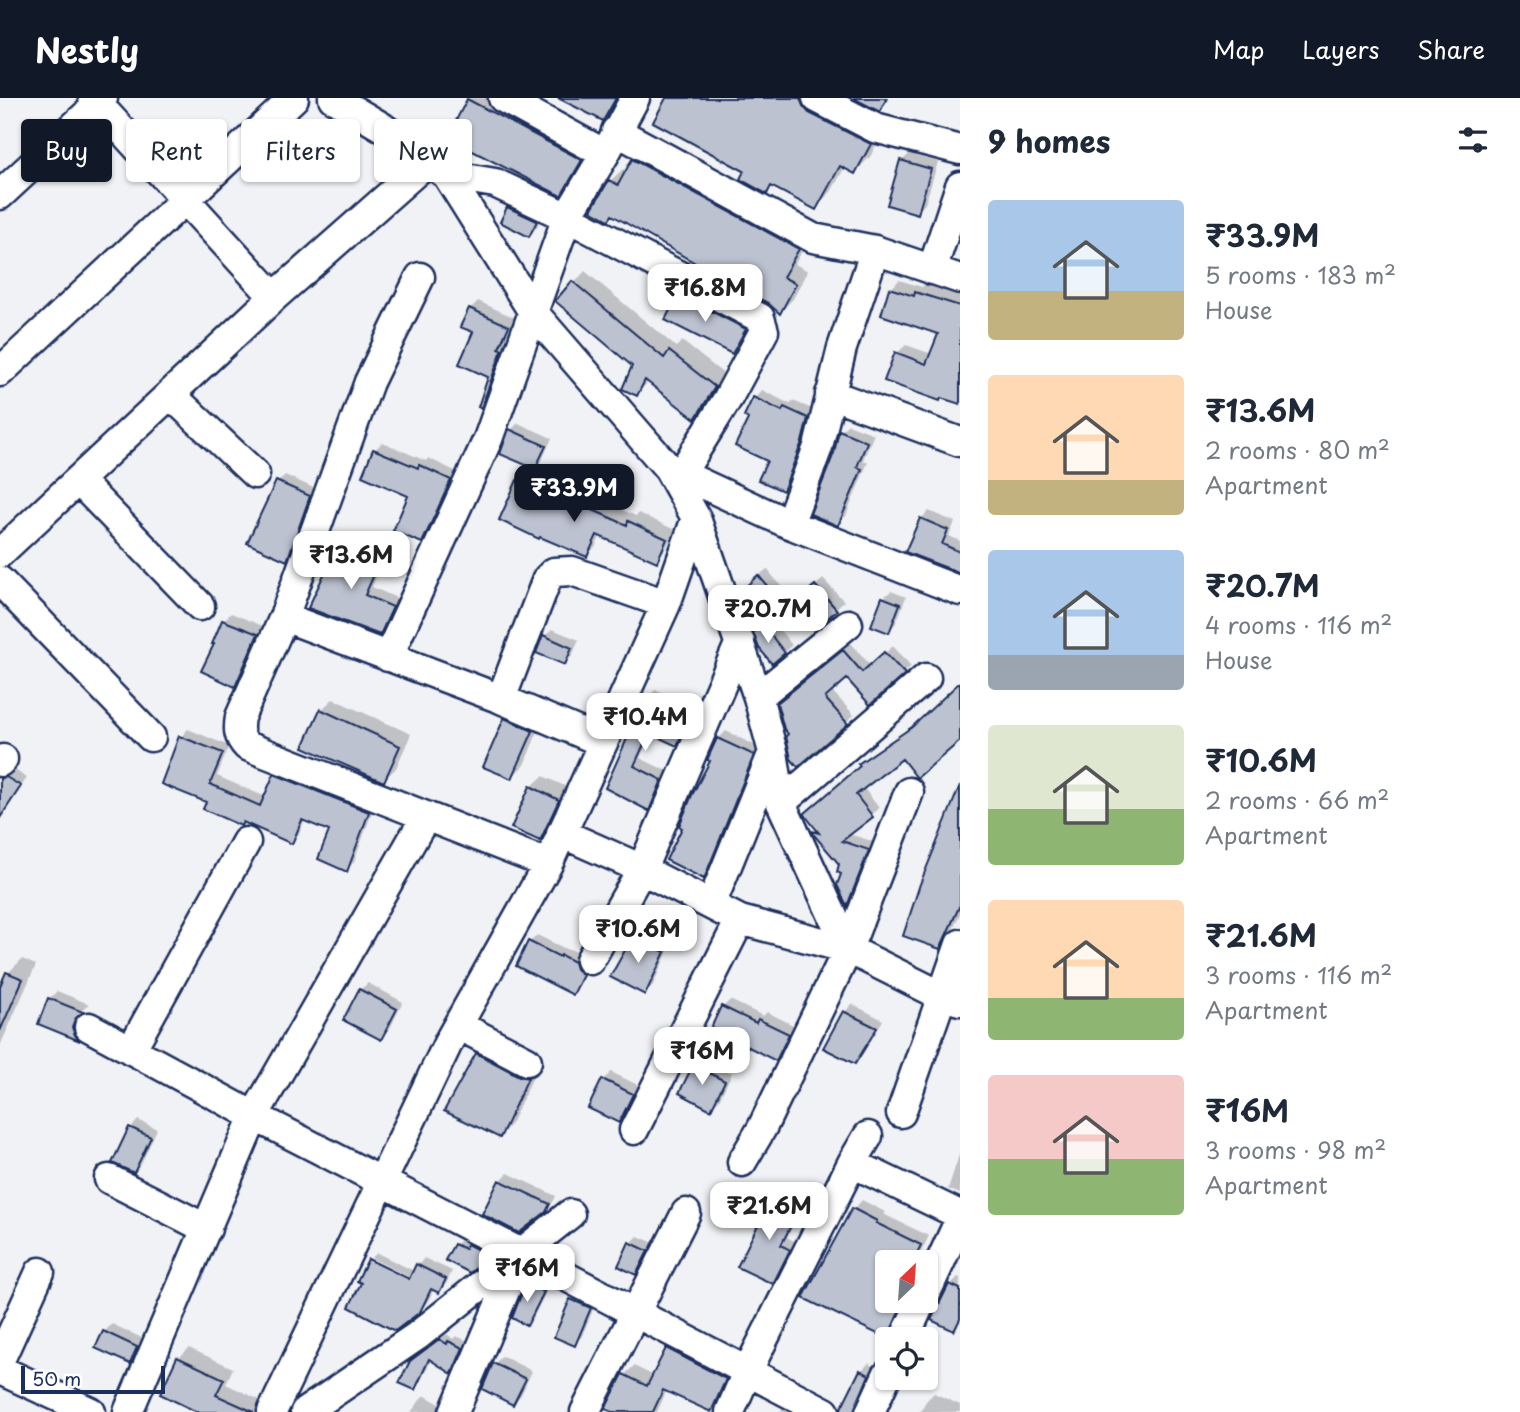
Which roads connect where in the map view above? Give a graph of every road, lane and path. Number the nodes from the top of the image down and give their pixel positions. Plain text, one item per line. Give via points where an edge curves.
1 (293, 98) edge
2 (332, 98) edge
3 (503, 98) edge
4 (635, 98) edge
5 (817, 98) edge
6 (98, 100) edge
7 (374, 122) edge
8 (610, 142) junction
9 (960, 150) edge
10 (472, 177) edge
11 (419, 182) edge
12 (446, 182) edge
13 (960, 186) edge
14 (0, 195) edge
15 (185, 200) junction
16 (567, 217) junction
17 (875, 250) junction
18 (932, 270) junction
19 (420, 277) dead end
20 (960, 279) edge
21 (274, 297) junction
22 (533, 313) junction
23 (0, 372) edge
24 (170, 394) junction
25 (830, 394) junction
26 (960, 442) edge
27 (675, 471) junction
28 (255, 474) dead end
29 (78, 480) junction
30 (696, 518) junction
31 (789, 524) junction
32 (0, 553) edge
33 (0, 581) edge
34 (960, 591) edge
35 (666, 604) junction
36 (200, 606) dead end
37 (284, 617) junction
38 (848, 624) dead end
39 (740, 642) junction
40 (388, 657) junction
41 (926, 677) dead end
42 (758, 697) junction
43 (501, 699) junction
44 (151, 737) dead end
45 (602, 742) junction
46 (774, 752) junction
47 (909, 792) dead end
48 (781, 803) junction
49 (426, 816) junction
50 (561, 833) junction
51 (246, 842) dead end
52 (548, 864) junction
53 (642, 869) junction
54 (711, 905) junction
55 (740, 920) junction
56 (960, 944) edge
57 (848, 949) junction
58 (590, 960) dead end
59 (951, 998) edge
60 (458, 1025) junction
61 (89, 1027) dead end
62 (131, 1050) junction
63 (527, 1061) dead end
64 (901, 1113) dead end
65 (254, 1116) junction
66 (634, 1130) dead end
67 (868, 1136) dead end
68 (742, 1162) dead end
69 (852, 1163) junction
70 (109, 1179) dead end
71 (382, 1182) junction
72 (686, 1213) dead end
73 (570, 1214) dead end
74 (960, 1217) edge
75 (207, 1229) junction
76 (521, 1253) junction
77 (938, 1266) edge
78 (40, 1272) dead end
79 (634, 1314) junction
80 (0, 1360) edge
81 (0, 1370) edge
82 (747, 1372) junction
83 (880, 1390) edge
84 (91, 1412) edge
85 (128, 1412) edge
86 (272, 1412) edge
87 (305, 1412) edge
88 (454, 1412) edge
89 (585, 1412) edge
90 (730, 1412) edge
91 (825, 1412) edge
92 (870, 1412) edge

1 - 15 street
2 - 7 street
3 - 8 street
4 - 8 street
5 - 9 street via 876,128
6 - 14 street
6 - 15 street
8 - 16 street
8 - 17 street via 813,238
10 - 16 street
11 - 21 street
12 - 22 street
13 - 18 street
15 - 21 street
15 - 23 street
16 - 22 street
16 - 27 street via 763,323 764,331 728,398
17 - 18 street
17 - 25 street
18 - 20 street
19 - 37 street via 369,382
21 - 24 street
22 - 27 street
22 - 40 street via 488,439
24 - 28 street
24 - 29 street
25 - 26 street
25 - 31 street via 818,447
27 - 30 street
27 - 31 street
29 - 32 street
29 - 36 street
30 - 35 street
30 - 39 street
31 - 34 street
33 - 44 street
35 - 43 street via 572,571 554,572 547,579
35 - 45 street
37 - 40 street
37 - 49 street via 240,717 240,739 247,746
38 - 42 street
39 - 42 street
39 - 53 street
40 - 43 street
41 - 48 street
42 - 46 street
43 - 45 street
45 - 50 street
46 - 48 street
46 - 54 street
47 - 57 street
48 - 57 street
49 - 52 street
49 - 65 street
50 - 52 street
50 - 53 street
51 - 62 street
52 - 60 street
53 - 54 street
53 - 58 street
54 - 55 street
55 - 57 street
55 - 66 street
56 - 59 street
57 - 59 street
57 - 68 street
59 - 64 street
60 - 63 street
60 - 71 street
61 - 62 street
62 - 65 street
65 - 71 street
65 - 75 street
67 - 69 street
69 - 74 street
69 - 82 street
70 - 75 street
71 - 76 street
71 - 86 street
72 - 79 street
73 - 76 street
74 - 77 street
75 - 85 street
76 - 79 street
76 - 87 street via 417,1336
76 - 88 street
78 - 80 street
79 - 82 street
79 - 89 street
81 - 84 street
82 - 90 street
82 - 91 street
83 - 92 street

